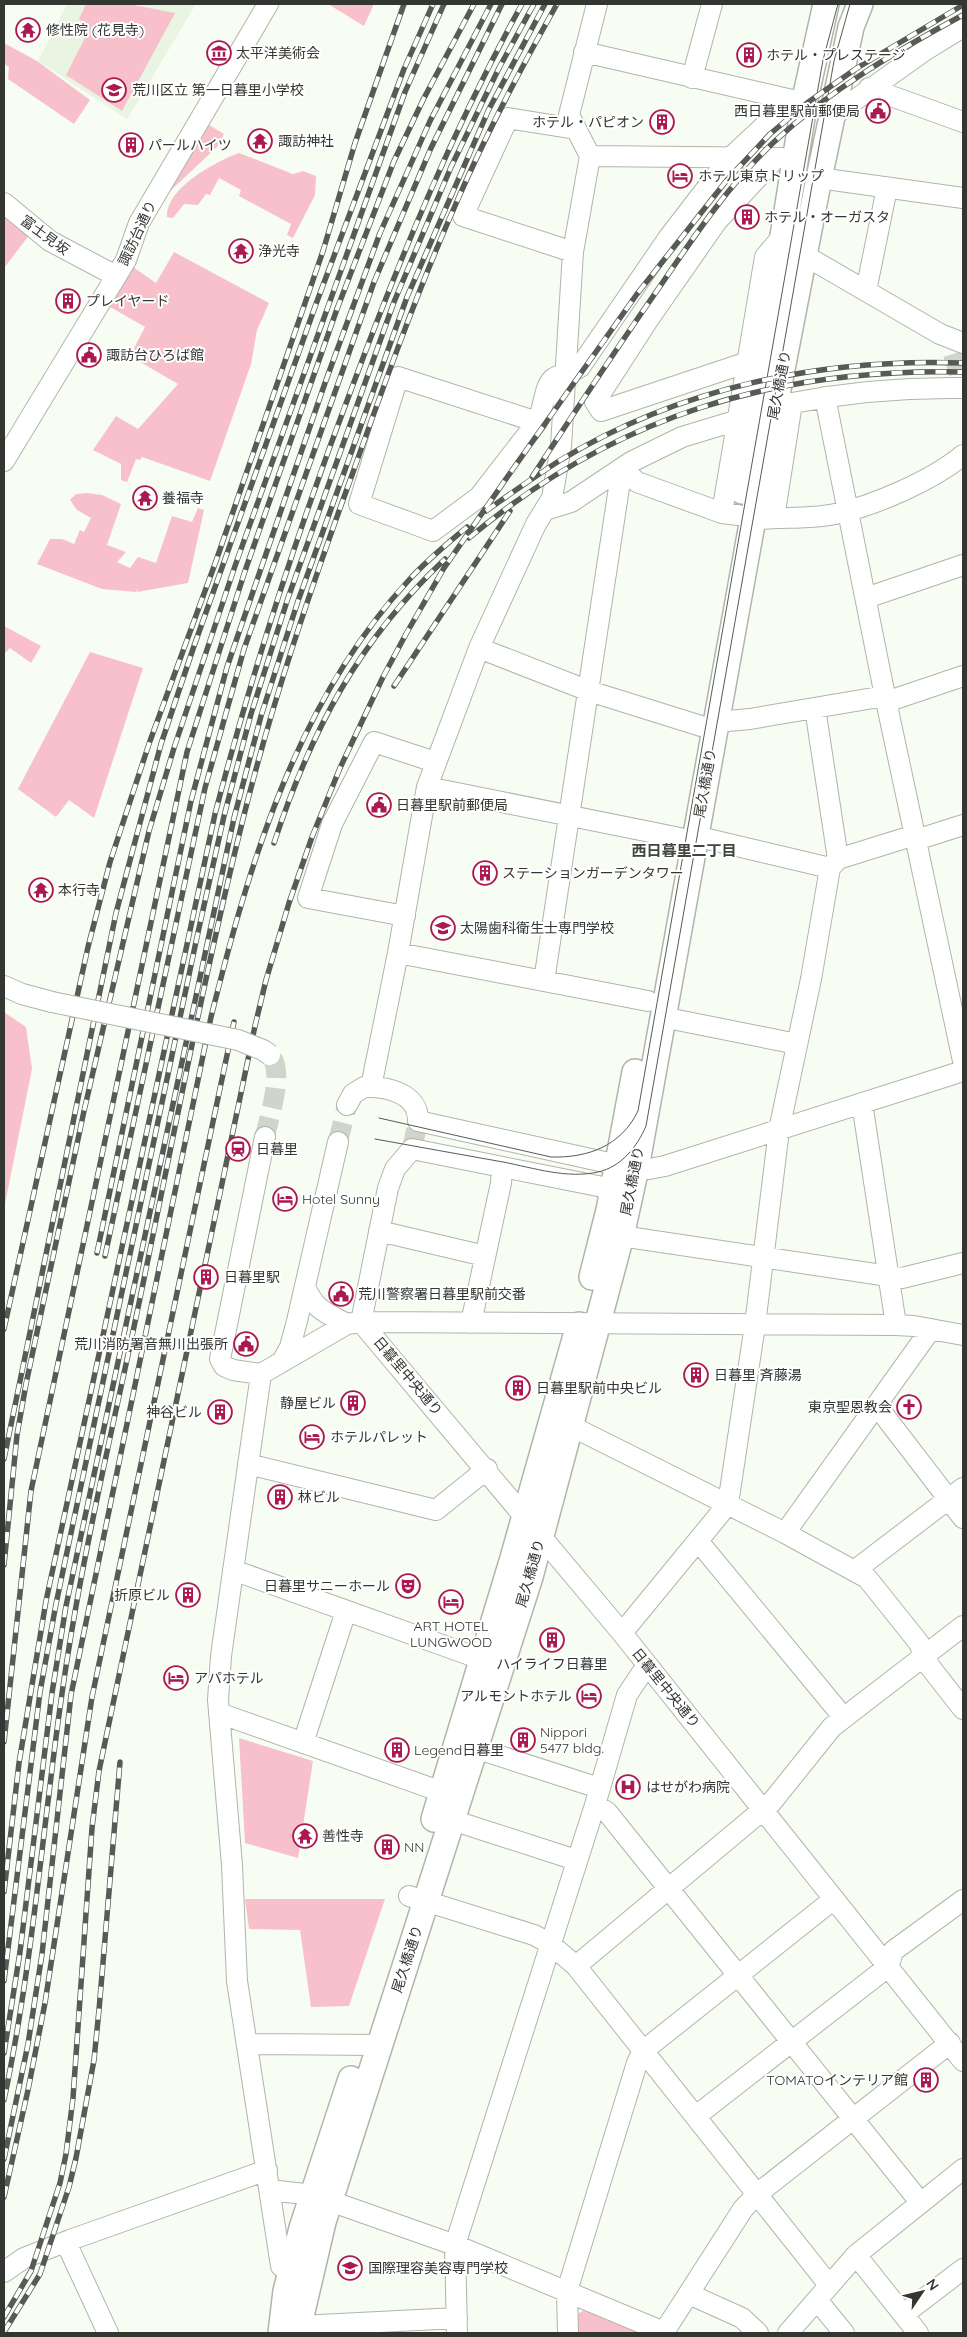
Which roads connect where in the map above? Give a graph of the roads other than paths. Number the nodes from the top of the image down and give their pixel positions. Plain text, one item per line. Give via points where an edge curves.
1 (268, 4) edge
2 (598, 4) edge
3 (712, 4) edge
4 (826, 4) edge
5 (860, 4) edge
6 (963, 27) edge
7 (584, 52) junction
8 (692, 78) junction
9 (869, 88) junction
10 (798, 100) junction
11 (831, 117) junction
12 (963, 122) edge
13 (576, 129) junction
14 (590, 156) junction
15 (785, 158) junction
16 (729, 159) junction
17 (819, 178) junction
18 (887, 188) junction
19 (963, 198) edge
20 (4, 203) edge
21 (782, 238) junction
22 (573, 252) junction
23 (804, 255) junction
24 (116, 276) junction
25 (866, 291) junction
26 (960, 341) tunnel mouth
27 (748, 362) junction
28 (564, 375) junction
29 (962, 383) edge
30 (825, 397) junction
31 (738, 420) junction
32 (537, 422) junction
33 (963, 455) edge
34 (4, 461) edge
35 (622, 468) junction
36 (849, 509) junction
37 (545, 510) junction
38 (747, 516) junction
39 (963, 565) edge
40 (866, 598) junction
41 (478, 648) junction
42 (963, 676) edge
43 (589, 691) junction
44 (886, 699) junction
45 (815, 708) junction
46 (708, 724) junction
47 (435, 762) junction
48 (427, 788) junction
49 (569, 817) junction
50 (963, 825) edge
51 (687, 837) junction
52 (916, 838) junction
53 (834, 863) junction
54 (405, 916) junction
55 (398, 953) junction
56 (544, 981) junction
57 (4, 986) edge
58 (655, 1009) junction
59 (797, 1044) junction
60 (270, 1055) dead end
61 (962, 1072) edge
62 (371, 1087) junction
63 (862, 1103) junction
64 (347, 1105) tunnel mouth
65 (779, 1130) junction
66 (265, 1137) tunnel mouth
67 (338, 1142) tunnel mouth
68 (627, 1166) junction
69 (502, 1168) junction
70 (613, 1190) junction
71 (379, 1231) junction
72 (621, 1236) junction
73 (485, 1256) junction
74 (763, 1257) junction
75 (963, 1263) edge
76 (888, 1276) junction
77 (305, 1287) junction
78 (354, 1323) junction
79 (471, 1323) junction
80 (588, 1324) junction
81 (755, 1325) junction
82 (896, 1325) junction
83 (931, 1329) junction
84 (963, 1335) edge
85 (282, 1362) junction
86 (261, 1374) junction
87 (877, 1406) junction
88 (569, 1425) junction
89 (248, 1464) junction
90 (487, 1469) junction
91 (956, 1494) edge
92 (728, 1504) junction
93 (525, 1516) junction
94 (963, 1518) edge
95 (785, 1533) junction
96 (541, 1534) junction
97 (698, 1541) junction
98 (233, 1570) junction
99 (854, 1571) junction
100 (346, 1611) junction
101 (963, 1626) edge
102 (622, 1633) junction
103 (925, 1655) junction
104 (481, 1659) junction
105 (647, 1665) junction
106 (963, 1709) edge
107 (219, 1713) junction
108 (844, 1718) junction
109 (303, 1743) junction
110 (475, 1748) junction
111 (442, 1792) junction
112 (597, 1796) junction
113 (763, 1810) junction
114 (452, 1820) junction
115 (576, 1860) junction
116 (670, 1889) junction
117 (417, 1898) junction
118 (834, 1898) junction
119 (963, 1900) edge
120 (549, 1944) junction
121 (576, 1966) junction
122 (889, 1966) junction
123 (739, 1973) junction
124 (792, 2041) junction
125 (950, 2043) junction
126 (247, 2044) junction
127 (371, 2045) junction
128 (643, 2051) junction
129 (963, 2061) edge
130 (696, 2116) junction
131 (852, 2118) junction
132 (963, 2170) edge
133 (268, 2180) junction
134 (757, 2194) junction
135 (322, 2197) junction
136 (920, 2202) junction
137 (70, 2240) junction
138 (455, 2245) junction
139 (856, 2254) junction
140 (963, 2268) edge
141 (4, 2272) edge
142 (291, 2272) junction
143 (567, 2291) junction
144 (823, 2292) junction
145 (689, 2294) junction
146 (904, 2314) junction
147 (457, 2326) edge
148 (293, 2331) edge
149 (108, 2333) edge
150 (568, 2333) edge
151 (665, 2333) edge
152 (758, 2333) edge
153 (788, 2333) edge
154 (844, 2333) edge
155 (918, 2333) edge

1 - 24 street, 諏訪台通り via 139,222 130,250
2 - 7 street
3 - 8 street
4 - 10 main road, 尾久橋通り
5 - 11 main road, 尾久橋通り via 851,27
6 - 9 street
7 - 8 street
7 - 13 street via 569,115
8 - 10 street
9 - 11 street
9 - 12 street
10 - 15 main road, 尾久橋通り
10 - 16 street
11 - 17 main road, 尾久橋通り
13 - 14 street
13 - 22 street via 508,118 463,216
14 - 16 street
14 - 22 street
15 - 16 street
15 - 21 main road, 尾久橋通り
15 - 27 street via 717,221 595,402 601,411
16 - 28 street via 669,237 580,367
17 - 18 street
17 - 23 main road, 尾久橋通り
18 - 19 street
18 - 25 street
20 - 24 street, 富士見坂 via 50,242
21 - 27 street via 766,257
21 - 38 main road, 尾久橋通り
22 - 28 street
23 - 25 street
23 - 38 main road, 尾久橋通り
24 - 34 street, 諏訪台通り
25 - 26 street
27 - 31 street
28 - 32 street via 549,383
28 - 37 street via 561,446 552,498
29 - 30 street
30 - 36 street
30 - 38 street via 792,403
31 - 35 street via 682,437
31 - 38 street
32 - 32 street via 479,497 433,530 359,504 398,377
33 - 36 street via 946,469 867,505
35 - 37 street via 571,502
35 - 38 street via 637,482
35 - 43 street
36 - 38 street via 835,514
36 - 40 street
37 - 41 street
38 - 46 main road, 尾久橋通り
39 - 40 street
40 - 44 street
41 - 43 street
41 - 47 street
42 - 44 street
43 - 46 street
43 - 49 street
44 - 45 street
44 - 52 street
45 - 46 street
45 - 53 street
46 - 51 main road, 尾久橋通り
47 - 48 street
47 - 54 street via 374,742 332,824 308,898
48 - 49 street
48 - 54 street
49 - 51 street
49 - 56 street
50 - 52 street
51 - 53 street
51 - 58 main road, 尾久橋通り
52 - 53 street
52 - 61 street
53 - 59 street
54 - 55 street
55 - 56 street
55 - 62 street
56 - 58 street
57 - 60 street, bridge via 52,1002 238,1040
58 - 59 street
58 - 68 main road, 尾久橋通り
59 - 65 street
61 - 63 street
62 - 64 street via 357,1090
62 - 68 street via 396,1092 410,1099 416,1107 418,1121
63 - 65 street
63 - 76 street
65 - 68 street via 665,1166 649,1169
65 - 74 street
66 - 86 street via 220,1359 232,1370
67 - 77 street
68 - 70 main road, 尾久橋通り
68 - 72 main road, 尾久橋通り
69 - 70 street
69 - 71 street via 412,1149 392,1176
69 - 73 street
70 - 80 main road, 尾久橋通り
71 - 73 street
71 - 78 street
72 - 74 street
72 - 80 main road, 尾久橋通り
73 - 79 street
74 - 76 street
74 - 81 street
75 - 76 street via 902,1278
76 - 82 street
77 - 78 street via 312,1302 323,1312
77 - 85 street via 290,1347
78 - 79 street
78 - 85 street
78 - 90 street, 日暮里中央通り
79 - 80 street
80 - 81 street
80 - 88 main road, 尾久橋通り
80 - 93 main road, 尾久橋通り
81 - 82 street
81 - 92 street
82 - 83 street
83 - 84 street
83 - 87 street
85 - 86 street
86 - 89 street
87 - 91 street
87 - 95 street
88 - 92 street
88 - 96 main road, 尾久橋通り
89 - 90 street via 436,1510
89 - 98 street
90 - 93 street, 日暮里中央通り
91 - 94 street
91 - 99 street
92 - 95 street
92 - 97 street
93 - 96 street, 日暮里中央通り
93 - 104 main road, 尾久橋通り
95 - 99 street
96 - 102 street, 日暮里中央通り
96 - 110 main road, 尾久橋通り
97 - 102 street
97 - 108 street
98 - 100 street
98 - 107 street via 221,1656
99 - 103 street via 867,1578
100 - 104 street
100 - 109 street
101 - 103 street
102 - 105 street, 日暮里中央通り
103 - 106 street via 927,1663
103 - 108 street
104 - 111 main road, 尾久橋通り
105 - 112 street via 627,1696
105 - 113 street, 日暮里中央通り
107 - 109 street
107 - 126 street via 238,1981
108 - 113 street via 832,1727
109 - 111 street
110 - 112 street
110 - 114 main road, 尾久橋通り
111 - 117 main road, 尾久橋通り
112 - 115 street
112 - 116 street
113 - 116 street
113 - 118 street, 日暮里中央通り
114 - 115 street
114 - 117 main road, 尾久橋通り
115 - 120 street
116 - 121 street
116 - 123 street
117 - 120 street via 534,1935
117 - 127 main road, 尾久橋通り
118 - 122 street, 日暮里中央通り
118 - 123 street
119 - 122 street via 893,1951
120 - 121 street
120 - 138 street
121 - 128 street
122 - 124 street
122 - 125 street, 日暮里中央通り
123 - 124 street
123 - 128 street
124 - 130 street
124 - 131 street
125 - 129 street, 日暮里中央通り
125 - 131 street
126 - 127 street
126 - 133 street
127 - 135 main road, 尾久橋通り
128 - 130 street
128 - 143 street
130 - 134 street
131 - 134 street
131 - 136 street
132 - 136 street
133 - 135 street
133 - 137 street
133 - 142 street via 281,2266
134 - 144 street
134 - 145 street via 743,2210
135 - 138 street
135 - 142 main road, 尾久橋通り
135 - 148 main road, 尾久橋通り via 314,2253
136 - 139 street
137 - 141 street via 24,2258
137 - 149 street via 70,2251
138 - 143 street
138 - 147 street
139 - 144 street
139 - 146 street
140 - 146 street
142 - 148 main road, 尾久橋通り via 282,2314
143 - 150 street
143 - 151 street
144 - 153 street
144 - 154 street
145 - 151 street
145 - 152 street via 742,2318
146 - 155 street
147 - 148 street

